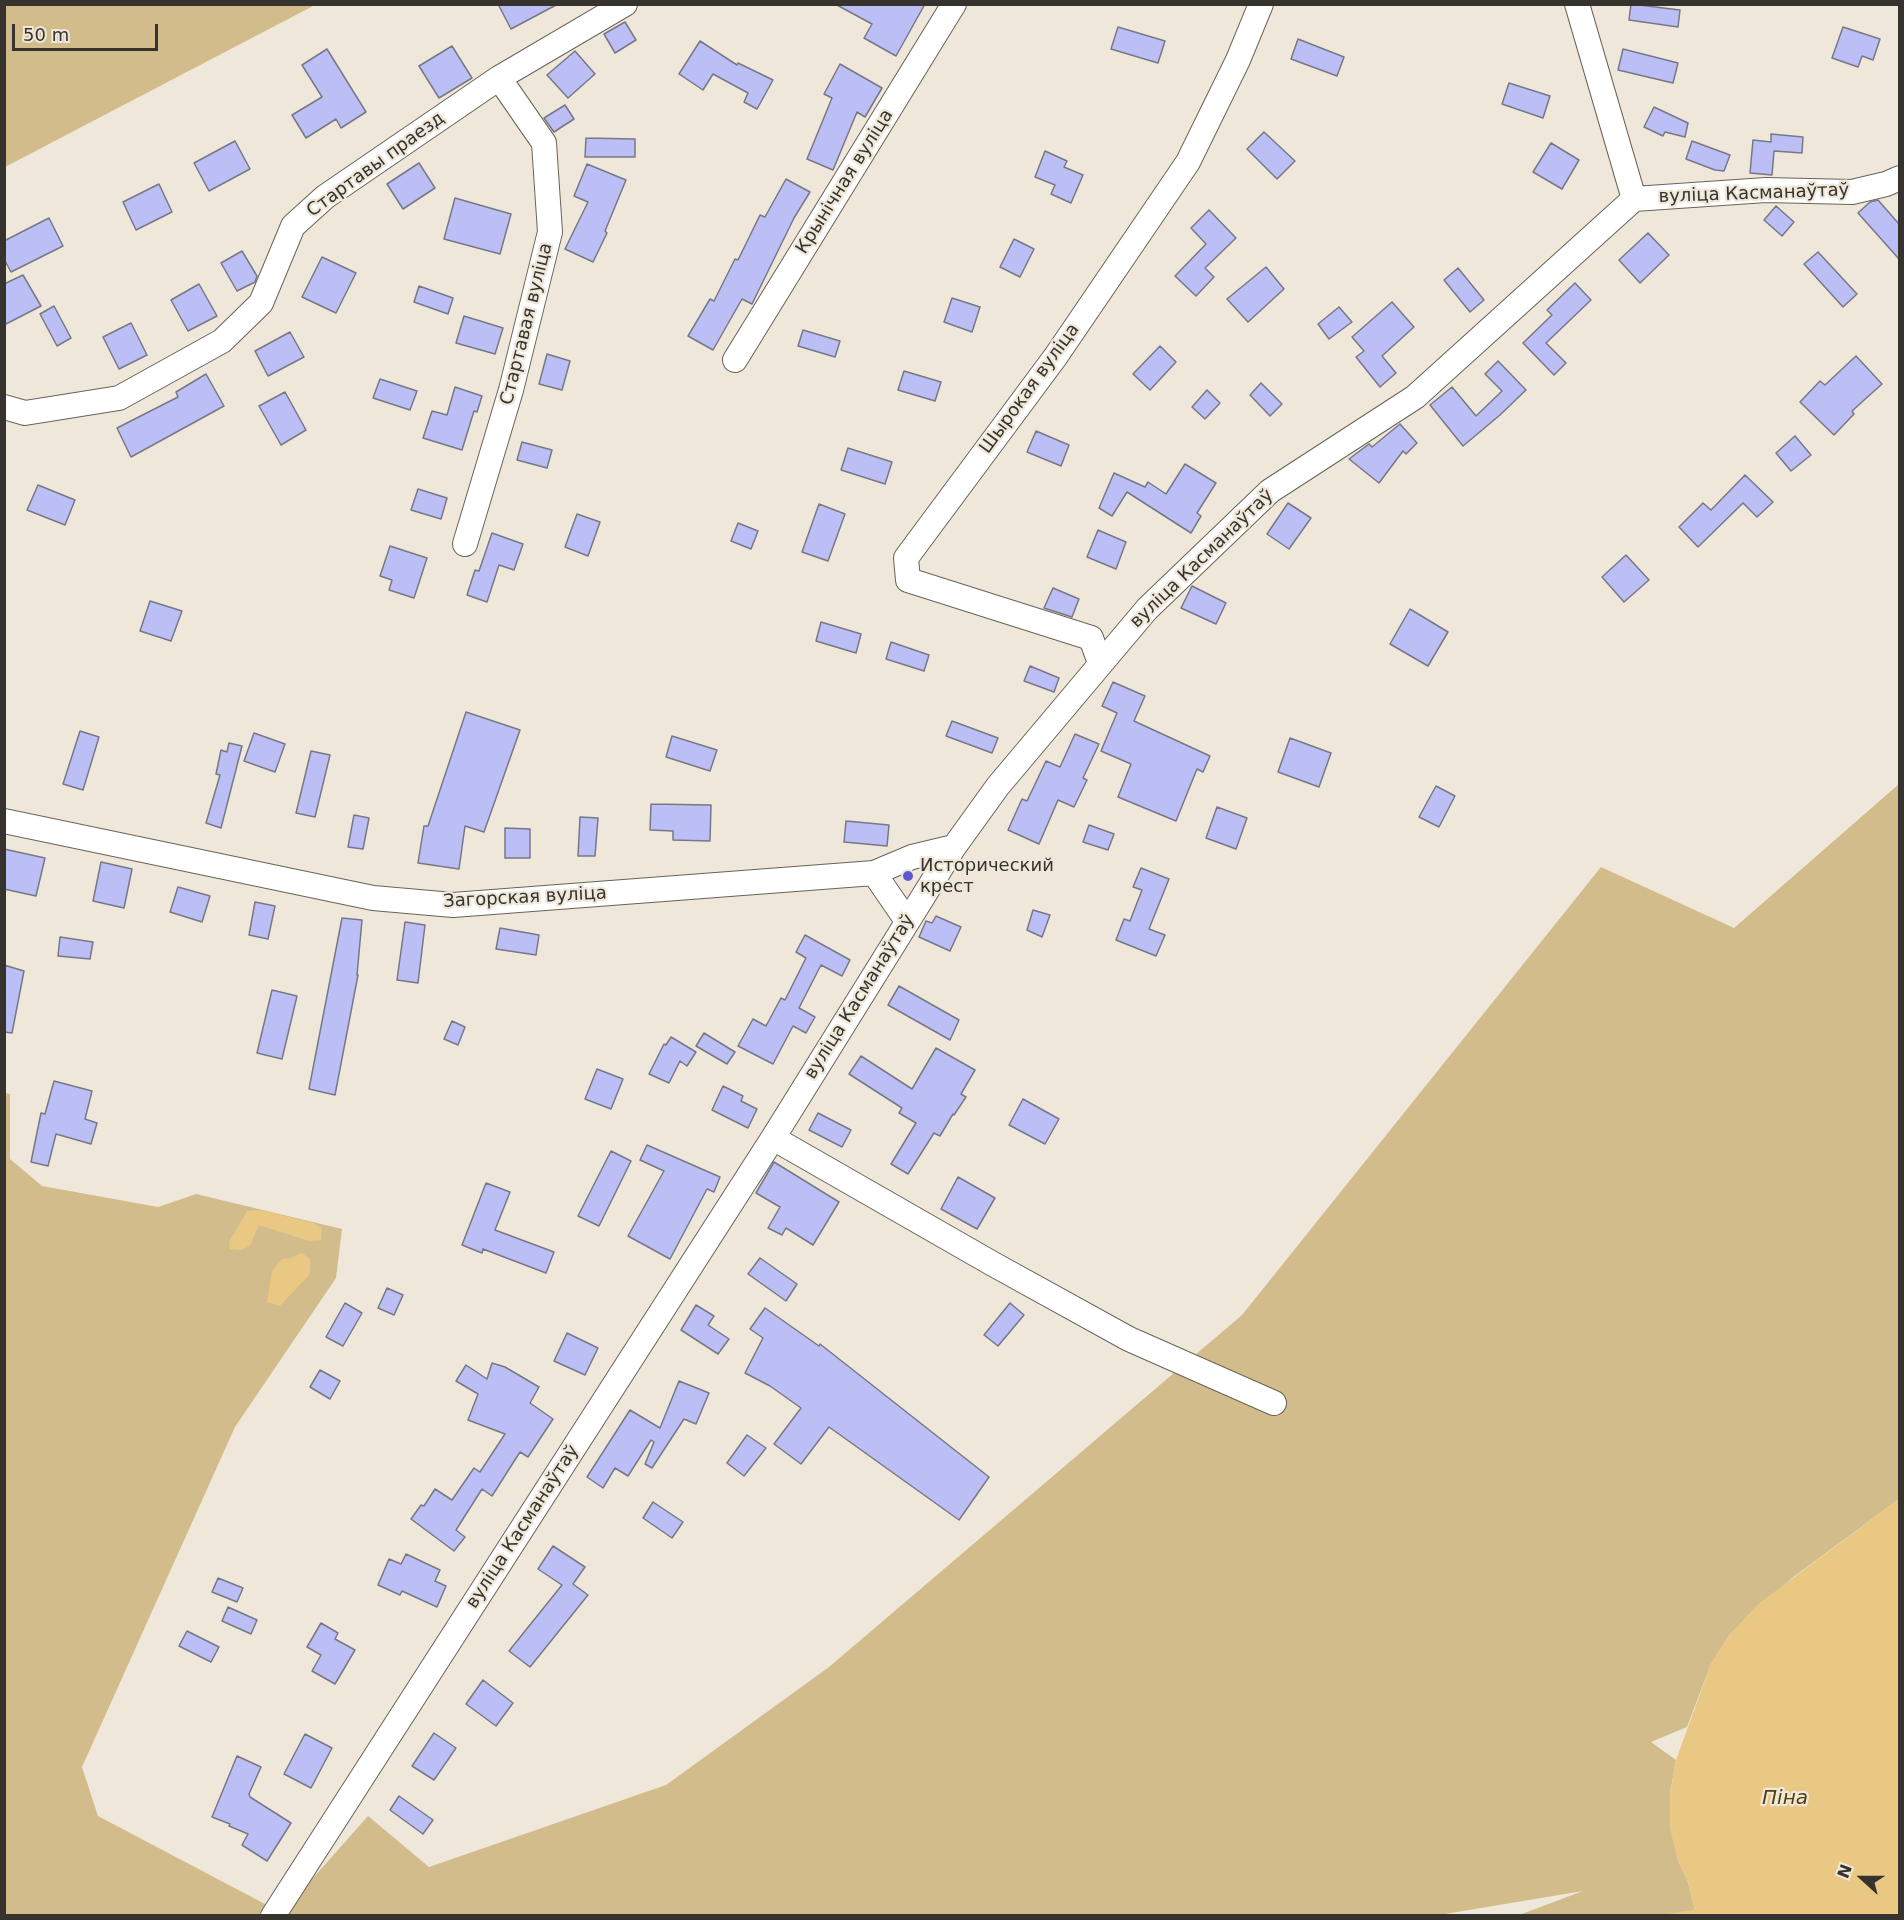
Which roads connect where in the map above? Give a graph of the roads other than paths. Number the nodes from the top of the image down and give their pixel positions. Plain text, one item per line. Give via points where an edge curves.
1 (625, 4) edge
2 (954, 4) edge
3 (1261, 4) edge
4 (1578, 4) edge
5 (499, 78) junction
6 (1899, 178) edge
7 (1634, 199) junction
8 (735, 360) dead end
9 (4, 407) edge
10 (465, 544) dead end
11 (1100, 663) junction
12 (4, 821) edge
13 (954, 847) junction
14 (874, 873) junction
15 (907, 921) junction
16 (773, 1138) junction
17 (1274, 1403) dead end
18 (273, 1916) edge

1 - 5 street
2 - 8 street, Крынічная вуліца
3 - 11 street, Шырокая вуліца via 1188,162 1056,356 906,558 908,580 1091,638
4 - 7 street
5 - 9 street, Стартавы праезд via 325,197 293,226 261,303 222,341 119,398 26,413
5 - 10 street, Стартавая вуліца via 544,143 550,232 511,390
6 - 7 street, вуліца Касманаўтаў via 1852,192 1766,190
7 - 11 street, вуліца Касманаўтаў via 1415,398 1270,491 1147,609
11 - 13 street, вуліца Касманаўтаў via 998,786
12 - 14 street, Загорская вуліца via 373,897 453,905
13 - 14 street, Загорская вуліца via 912,857
13 - 15 street, вуліца Касманаўтаў
14 - 15 street
15 - 16 street, вуліца Касманаўтаў
16 - 17 street via 1129,1339
16 - 18 street, вуліца Касманаўтаў

